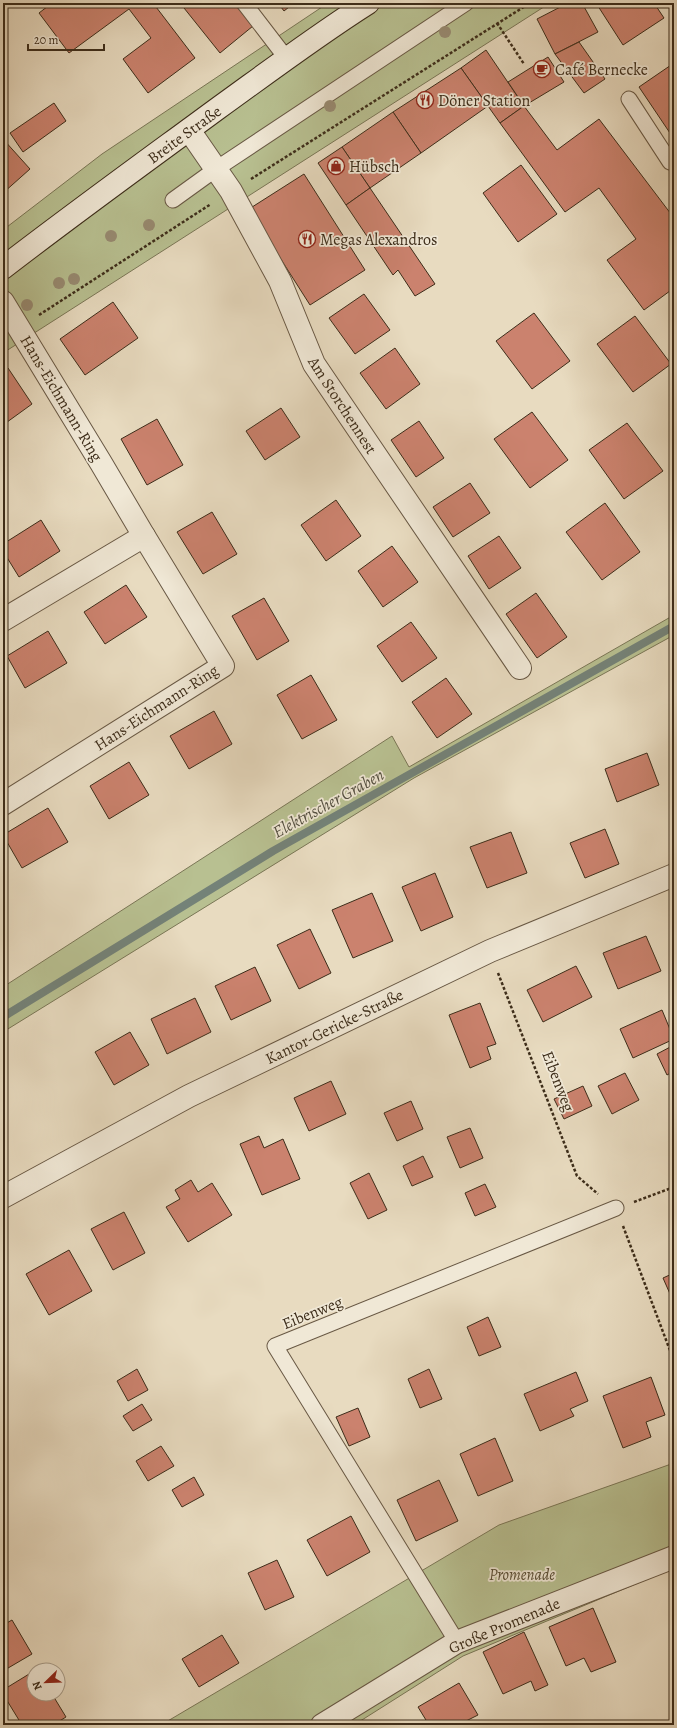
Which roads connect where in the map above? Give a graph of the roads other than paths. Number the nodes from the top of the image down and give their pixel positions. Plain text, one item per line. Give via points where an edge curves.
1 (244, 3) edge
2 (466, 3) edge
3 (360, 5) edge
4 (287, 59) junction
5 (629, 99) dead end
6 (189, 130) junction
7 (674, 160) edge
8 (216, 169) junction
9 (173, 200) dead end
10 (3, 268) edge
11 (3, 302) edge
12 (144, 536) junction
13 (3, 620) edge
14 (520, 668) dead end
15 (3, 804) edge
16 (674, 875) edge
17 (3, 1197) edge
18 (616, 1208) road end
19 (674, 1557) edge
20 (457, 1642) junction
21 (322, 1725) edge

1 - 4 lane
2 - 8 lane
3 - 4 street, Breite Straße
4 - 6 street, Breite Straße
5 - 7 lane via 670,162
6 - 8 street, Am Storchennest
6 - 10 street, Breite Straße
8 - 9 lane
8 - 14 street, Am Storchennest via 231,191 280,281 314,364
11 - 12 street, Hans-Eichmann-Ring
12 - 13 street
12 - 15 street, Hans-Eichmann-Ring via 223,666
16 - 17 street, Kantor-Gericke-Straße via 490,951 189,1096
18 - 20 lane, Eibenweg via 275,1346
19 - 20 street, Große Promenade
20 - 21 street, Große Promenade

